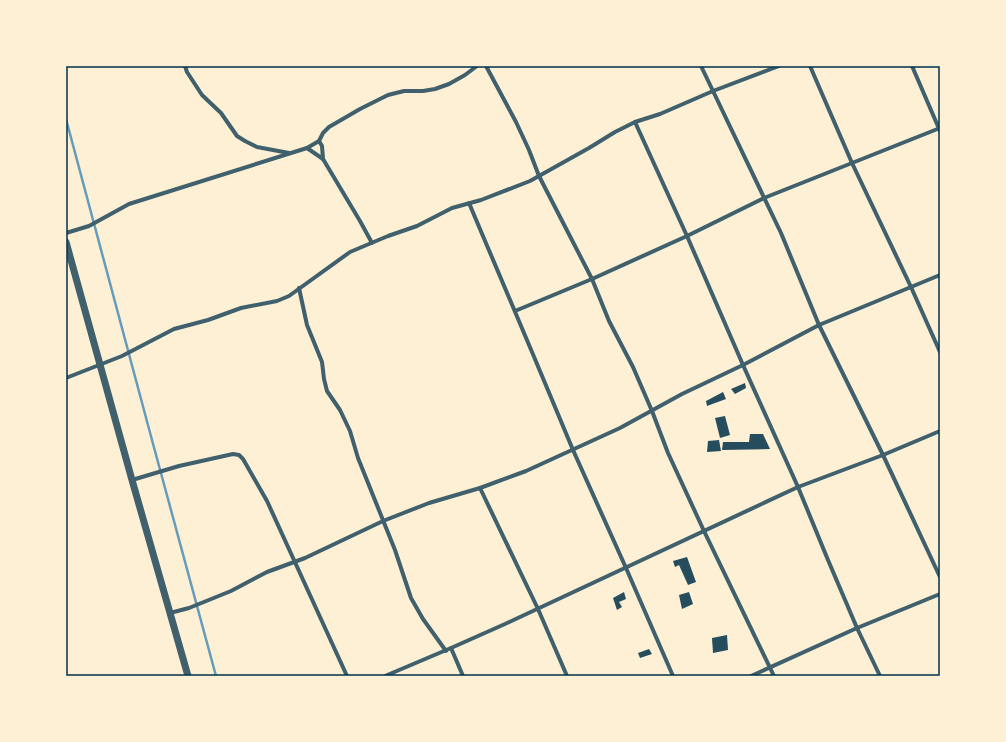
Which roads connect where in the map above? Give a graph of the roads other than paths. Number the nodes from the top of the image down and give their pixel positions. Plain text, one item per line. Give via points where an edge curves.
1 (185, 66) edge
2 (477, 66) edge
3 (486, 66) edge
4 (701, 66) edge
5 (779, 66) edge
6 (810, 66) edge
7 (912, 66) edge
8 (713, 91) junction
9 (635, 122) junction
10 (940, 129) edge
11 (319, 141) junction
12 (307, 148) junction
13 (290, 154) junction
14 (323, 159) junction
15 (852, 163) junction
16 (540, 176) junction
17 (764, 198) junction
18 (469, 203) junction
19 (66, 233) edge
20 (687, 236) junction
21 (66, 242) edge
22 (372, 243) junction
23 (940, 275) edge
24 (592, 278) junction
25 (911, 287) junction
26 (299, 288) junction
27 (515, 311) junction
28 (820, 325) junction
29 (940, 352) edge
30 (100, 364) junction
31 (743, 365) junction
32 (66, 378) edge
33 (652, 410) junction
34 (940, 431) edge
35 (573, 450) junction
36 (883, 455) junction
37 (132, 480) junction
38 (798, 487) junction
39 (480, 488) junction
40 (383, 521) junction
41 (704, 531) junction
42 (295, 561) junction
43 (626, 568) junction
44 (940, 577) edge
45 (940, 594) edge
46 (538, 609) junction
47 (170, 613) junction
48 (857, 628) junction
49 (451, 648) junction
50 (446, 651) junction
51 (770, 667) junction
52 (188, 676) edge
53 (347, 676) edge
54 (384, 676) edge
55 (463, 676) edge
56 (567, 676) edge
57 (672, 676) edge
58 (751, 676) edge
59 (774, 676) edge
60 (880, 676) edge

1 - 13 street via 202,95 221,113 237,136 257,147
2 - 11 street via 465,76 435,89 388,95 330,126
3 - 16 street via 530,150
4 - 8 street
5 - 8 street
6 - 15 street
7 - 10 street
8 - 9 street
8 - 17 street
9 - 16 street
9 - 20 street
10 - 15 street
11 - 12 street
11 - 14 street
12 - 13 street
12 - 14 street
13 - 19 street via 129,204 89,226
14 - 22 street
15 - 17 street
15 - 25 street
16 - 18 street
16 - 24 street
17 - 20 street
17 - 28 street
18 - 22 street
18 - 27 street
20 - 24 street
20 - 31 street
21 - 30 street
22 - 26 street via 350,252
23 - 25 street
24 - 27 street
24 - 33 street via 609,321
25 - 28 street
25 - 29 street
26 - 30 street via 277,301 241,308 174,329 122,356
26 - 40 street via 307,326 322,362 327,391 350,431
27 - 35 street
28 - 31 street
28 - 36 street
30 - 32 street
30 - 37 street
31 - 33 street
31 - 38 street
33 - 35 street
33 - 41 street via 668,453
34 - 36 street
35 - 39 street
35 - 43 street
36 - 38 street
36 - 44 street
37 - 42 street via 211,458 239,455 267,501
37 - 47 street
38 - 41 street
38 - 48 street
39 - 40 street via 429,503
39 - 46 street
40 - 42 street
40 - 50 street via 411,598
41 - 43 street
41 - 51 street
42 - 47 street via 231,591
42 - 53 street
43 - 46 street
43 - 57 street
45 - 48 street
46 - 49 street
46 - 56 street
47 - 52 street
48 - 51 street
48 - 60 street
49 - 50 street
49 - 55 street
50 - 54 street
51 - 58 street
51 - 59 street

